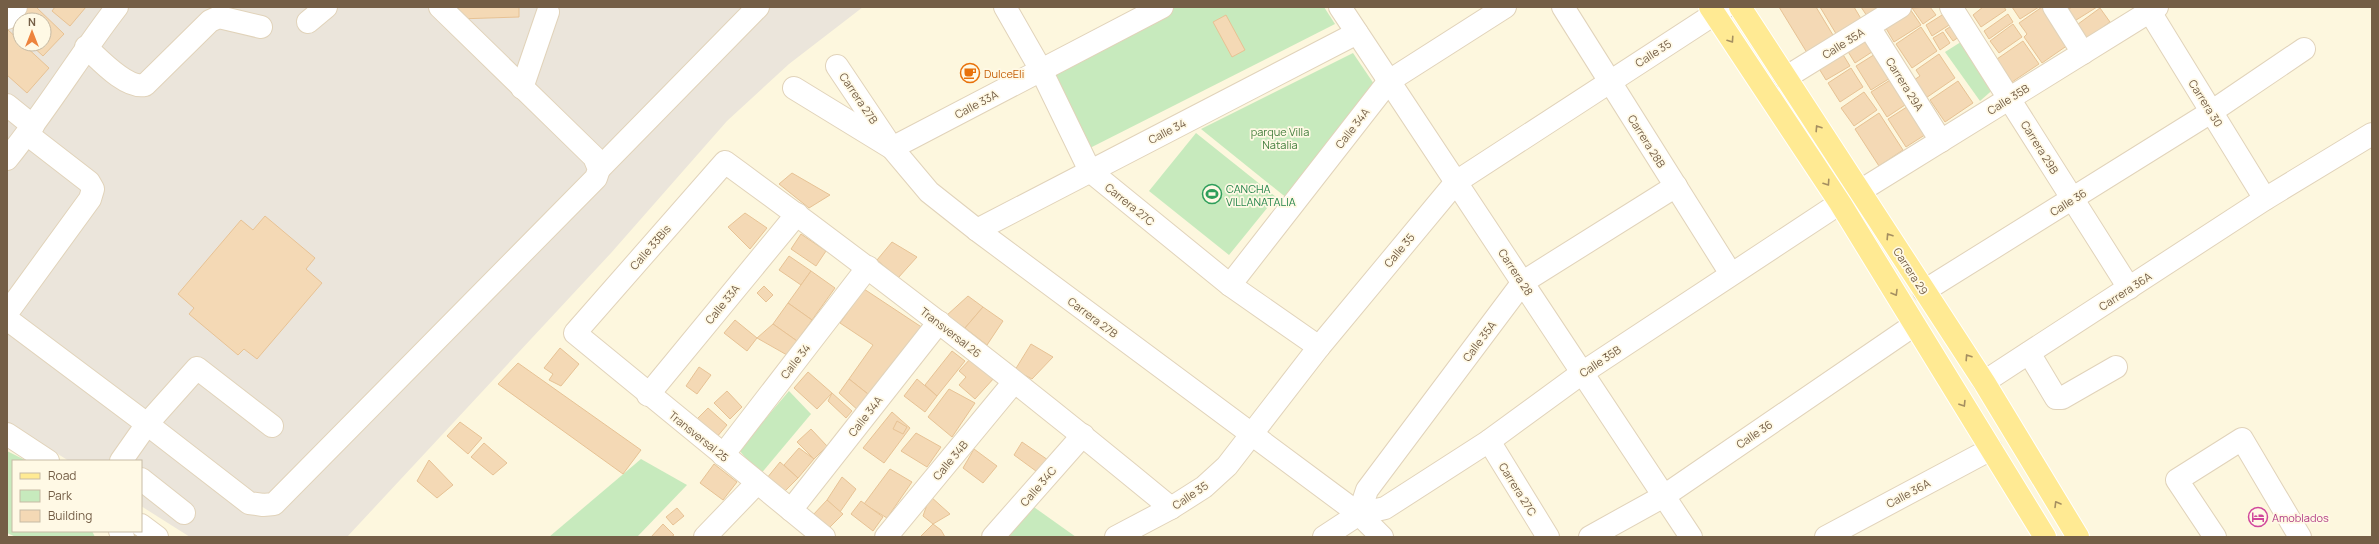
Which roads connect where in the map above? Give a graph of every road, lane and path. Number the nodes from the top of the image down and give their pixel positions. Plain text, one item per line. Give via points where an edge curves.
1 (16, 7) edge
2 (117, 7) edge
3 (326, 7) edge
4 (440, 7) edge
5 (758, 7) edge
6 (1006, 7) edge
7 (1162, 7) edge
8 (1340, 7) edge
9 (1505, 7) edge
10 (1563, 7) edge
11 (1740, 7) edge
12 (1900, 7) edge
13 (1951, 7) edge
14 (2054, 7) edge
15 (1716, 9) edge
16 (2151, 9) edge
17 (548, 12) dead end
18 (1483, 13) edge
19 (7, 18) edge
20 (308, 22) dead end
21 (261, 27) dead end
22 (1869, 27) junction
23 (1357, 33) junction
24 (86, 47) junction
25 (2304, 49) dead end
26 (2083, 53) junction
27 (838, 66) dead end
28 (1041, 70) junction
29 (1785, 78) junction
30 (1389, 81) junction
31 (1610, 82) junction
32 (522, 88) junction
33 (794, 88) dead end
34 (2009, 98) junction
35 (7, 105) edge
36 (2211, 112) junction
37 (30, 130) junction
38 (2372, 134) edge
39 (1941, 141) junction
40 (892, 148) junction
41 (7, 159) edge
42 (725, 162) joint
43 (597, 163) junction
44 (1090, 171) junction
45 (1456, 182) junction
46 (1676, 186) junction
47 (1860, 191) junction
48 (2073, 199) junction
49 (2265, 199) junction
50 (1840, 203) junction
51 (797, 214) junction
52 (977, 230) junction
53 (868, 267) junction
54 (1731, 274) junction
55 (1522, 282) junction
56 (1230, 285) junction
57 (2129, 288) junction
58 (1924, 290) junction
59 (7, 313) edge
60 (7, 319) edge
61 (939, 322) junction
62 (1914, 325) junction
63 (575, 333) joint
64 (1319, 347) junction
65 (2028, 353) junction
66 (2116, 367) dead end
67 (1582, 373) junction
68 (1014, 382) junction
69 (1984, 382) junction
70 (648, 395) junction
71 (147, 424) junction
72 (272, 426) dead end
73 (7, 434) edge
74 (1083, 435) junction
75 (1252, 435) junction
76 (1489, 440) junction
77 (1991, 449) junction
78 (723, 455) junction
79 (46, 460) edge
80 (122, 460) edge
81 (142, 480) edge
82 (757, 483) junction
83 (1664, 496) junction
84 (1171, 508) junction
85 (791, 510) junction
86 (184, 513) dead end
87 (1359, 514) junction
88 (142, 526) edge
89 (1148, 529) edge
90 (1834, 535) edge
91 (156, 537) edge
92 (705, 537) edge
93 (824, 537) edge
94 (886, 537) edge
95 (993, 537) edge
96 (1116, 537) edge
97 (1324, 537) edge
98 (1382, 537) edge
99 (1548, 537) edge
100 (1590, 537) edge
101 (1691, 537) edge
102 (2044, 537) edge
103 (2078, 537) edge
104 (2215, 537) edge
105 (2300, 537) edge

1 - 19 street
2 - 24 street
3 - 20 street
4 - 32 street
5 - 43 street
6 - 28 street, Carrera 27C
7 - 28 street, Calle 33A
8 - 23 street, Carrera 28
9 - 18 street, Calle 34A
10 - 31 street, Carrera 28B
11 - 29 main road, Carrera 29
12 - 22 street, Calle 35A
13 - 34 street, Carrera 29B
14 - 26 street
15 - 31 street, Calle 35
15 -> 50 main road
16 - 26 street, Calle 35B
16 - 36 street, Carrera 30
17 - 32 street
18 - 30 street, Calle 34A
21 - 24 street via 232,19 219,18 210,21 145,85 138,87 128,84
22 - 29 street, Calle 35A
22 - 39 street, Carrera 29A
23 - 30 street, Carrera 28
23 - 44 street, Calle 34
24 - 37 street
25 - 36 street, Calle 36
26 - 34 street, Calle 35B
27 - 40 street, Carrera 27B
28 - 40 street, Calle 33A
28 - 44 street, Carrera 27C
47 -> 29 main road, Carrera 29
30 - 45 street, Carrera 28
30 - 56 street, Calle 34A
31 - 45 street, Calle 35
31 - 46 street, Carrera 28B
32 - 43 street
33 - 40 street
34 - 39 street, Calle 35B
34 - 48 street, Carrera 29B
35 - 37 street
36 - 48 street, Calle 36
36 - 49 street, Carrera 30
37 - 41 street
37 - 59 street via 89,182 93,189 90,199
38 - 49 street, Carrera 36A
39 - 47 street, Calle 35B
40 - 52 street, Carrera 27B via 929,192
42 - 51 street, Transversal 26
42 - 63 street, Calle 33Bis
43 - 71 street via 596,178 274,504 263,506 249,503
44 - 52 street, Calle 34
44 - 56 street, Carrera 27C
45 - 55 street, Carrera 28
45 - 64 street, Calle 35
46 - 54 street, Carrera 28B
46 - 55 street, Calle 35A
58 -> 47 main road, Carrera 29
48 - 57 street, Carrera 29B
48 - 58 street, Calle 36
49 - 57 street, Carrera 36A
50 - 54 street, Calle 35B
50 -> 62 main road
51 - 53 street, Transversal 26
51 - 70 street, Calle 33A
52 - 75 street, Carrera 27B
53 - 61 street, Transversal 26
53 - 78 street, Calle 34
54 - 67 street, Calle 35B
55 - 67 street, Carrera 28
55 - 87 street, Calle 35A via 1367,490
56 - 64 street, Carrera 27C
57 - 65 street, Carrera 36A
69 -> 58 main road, Carrera 29
60 - 71 street
61 - 68 street, Transversal 26
61 - 85 street, Calle 34A
62 -> 77 main road
62 - 83 street, Calle 36
63 - 70 street, Transversal 25
64 - 75 street, Calle 35
65 - 66 street via 2056,398 2062,398
65 - 69 street, Carrera 36A
67 - 76 street, Calle 35B
67 - 83 street, Carrera 28
68 - 74 street, Transversal 26
68 - 94 street, Calle 34B
103 -> 69 main road, Carrera 29
70 - 78 street, Transversal 25
71 - 72 street via 197,368
71 - 80 street
73 - 79 street
74 - 84 street, Transversal 26
74 - 95 street, Calle 34C
75 - 84 street, Calle 35 via 1227,466 1204,487
75 - 87 street, Carrera 27B
76 - 87 street, Calle 35B via 1385,508
76 - 99 street, Carrera 27C
77 - 90 street, Calle 36A
77 - 102 main road
78 - 82 street, Transversal 25
81 - 86 street
82 - 85 street, Transversal 25
82 - 92 street
83 - 100 street, Calle 36
83 - 101 street, Carrera 28
84 - 89 street, Calle 35
85 - 93 street, Transversal 25
87 - 97 street
87 - 98 street, Carrera 27B
88 - 91 street
89 - 96 street, Calle 35
104 - 105 street via 2177,480 2242,439

